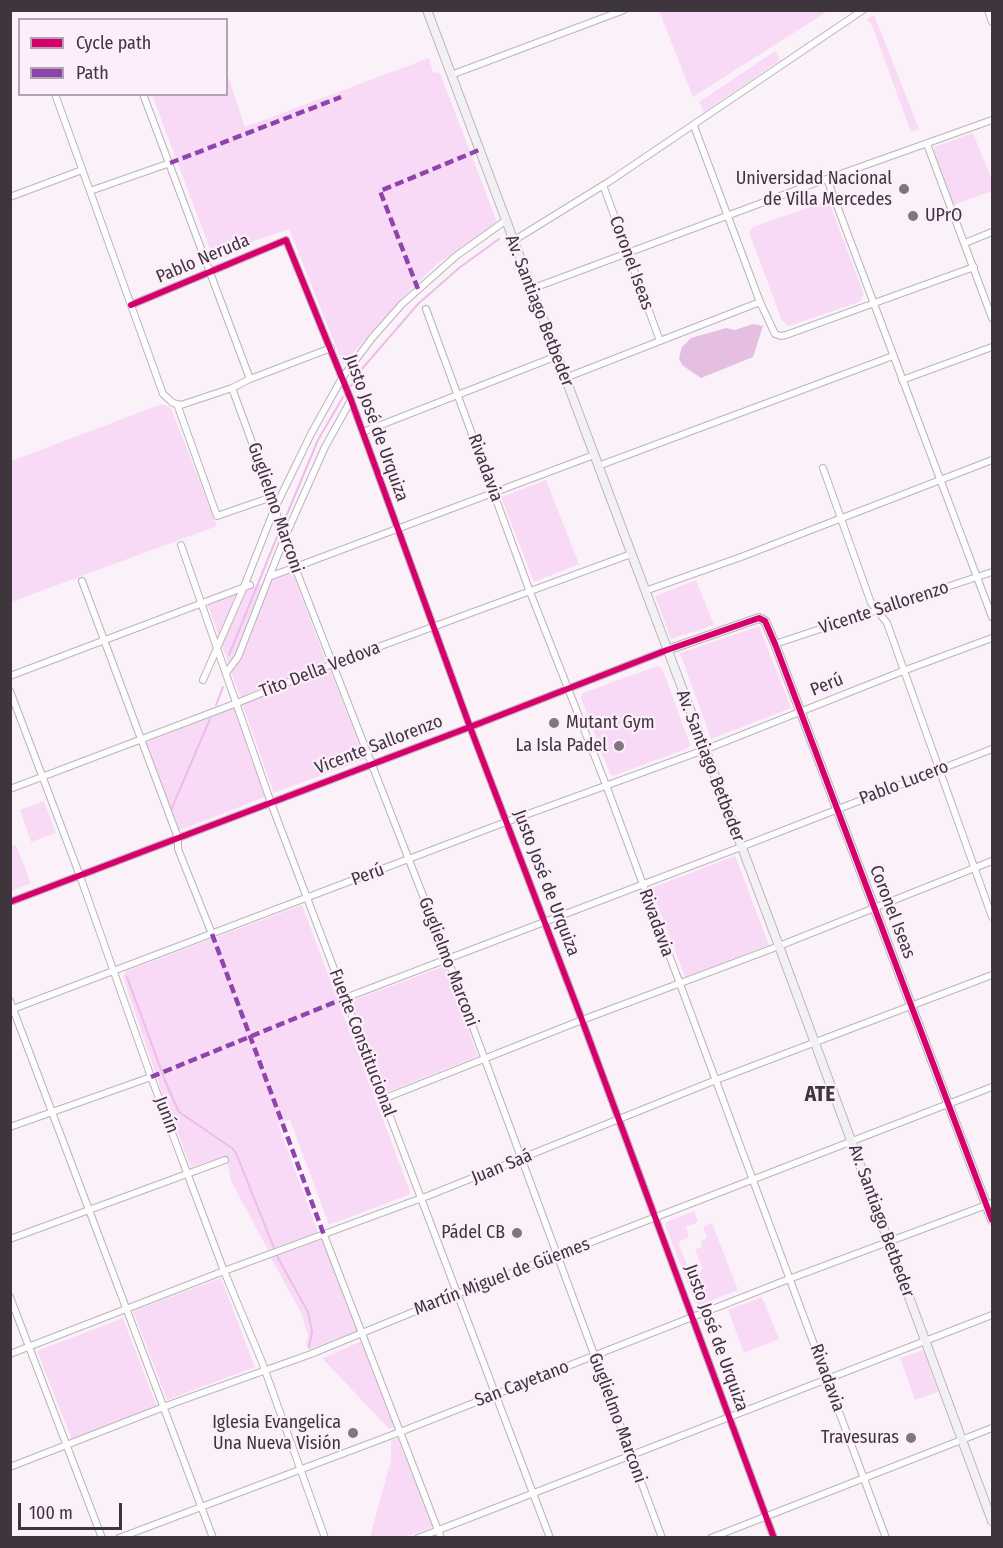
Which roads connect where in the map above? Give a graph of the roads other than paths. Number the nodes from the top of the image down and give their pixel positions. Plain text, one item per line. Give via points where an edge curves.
1 (427, 10) edge
2 (624, 10) edge
3 (863, 10) edge
4 (988, 10) edge
5 (993, 22) edge
6 (451, 75) junction
7 (56, 96) edge
8 (144, 96) edge
9 (993, 120) edge
10 (694, 126) junction
11 (927, 144) junction
12 (170, 163) junction
13 (82, 170) junction
14 (827, 179) junction
15 (603, 185) junction
16 (90, 191) junction
17 (10, 197) edge
18 (727, 216) junction
19 (506, 221) junction
20 (993, 232) edge
21 (286, 240) joint
22 (513, 241) junction
23 (965, 243) junction
24 (627, 254) junction
25 (974, 267) junction
26 (210, 273) junction
27 (531, 289) junction
28 (760, 302) junction
29 (874, 304) junction
30 (131, 305) junction
31 (426, 309) dead end
32 (993, 318) edge
33 (660, 341) junction
34 (993, 347) edge
35 (331, 348) junction
36 (557, 356) junction
37 (893, 356) junction
38 (342, 378) junction
39 (565, 378) junction
40 (250, 379) junction
41 (902, 380) junction
42 (232, 388) junction
43 (458, 395) junction
44 (351, 400) junction
45 (177, 404) junction
46 (363, 432) junction
47 (594, 455) junction
48 (993, 460) edge
49 (598, 466) junction
50 (823, 468) dead end
51 (940, 480) junction
52 (494, 493) junction
53 (272, 497) junction
54 (274, 510) junction
55 (841, 519) junction
56 (398, 530) junction
57 (284, 539) junction
58 (181, 545) dead end
59 (631, 554) junction
60 (295, 567) junction
61 (993, 572) edge
62 (269, 577) junction
63 (977, 577) junction
64 (82, 581) dead end
65 (250, 585) dead end
66 (243, 589) junction
67 (645, 591) junction
68 (530, 592) junction
69 (202, 602) junction
70 (877, 611) junction
71 (759, 618) joint
72 (993, 618) edge
73 (434, 627) junction
74 (993, 638) edge
75 (104, 640) junction
76 (776, 644) junction
77 (217, 647) junction
78 (667, 650) junction
79 (332, 664) junction
80 (903, 671) junction
81 (226, 673) junction
82 (10, 676) edge
83 (203, 680) dead end
84 (567, 688) junction
85 (10, 691) edge
86 (237, 703) junction
87 (801, 712) junction
88 (470, 727) junction
89 (141, 739) junction
90 (993, 749) edge
91 (704, 750) junction
92 (371, 764) junction
93 (939, 769) junction
94 (43, 777) junction
95 (606, 785) junction
96 (10, 789) edge
97 (271, 803) junction
98 (837, 809) junction
99 (506, 822) junction
100 (178, 838) junction
101 (741, 847) junction
102 (408, 860) junction
103 (993, 861) edge
104 (975, 868) junction
105 (80, 876) junction
106 (642, 885) junction
107 (307, 898) junction
108 (10, 902) edge
109 (874, 908) junction
110 (993, 917) edge
111 (545, 921) junction
112 (212, 934) junction
113 (779, 946) junction
114 (448, 960) junction
115 (114, 972) junction
116 (993, 975) edge
117 (679, 985) junction
118 (345, 998) junction
119 (10, 1001) edge
120 (912, 1006) junction
121 (14, 1009) junction
122 (582, 1020) junction
123 (815, 1042) junction
124 (484, 1059) junction
125 (151, 1077) junction
126 (716, 1080) junction
127 (993, 1087) edge
128 (383, 1099) junction
129 (949, 1104) junction
130 (52, 1111) junction
131 (618, 1120) junction
132 (10, 1128) edge
133 (852, 1142) junction
134 (521, 1159) junction
135 (225, 1160) dead end
136 (188, 1174) junction
137 (753, 1180) junction
138 (421, 1199) junction
139 (990, 1204) edge
140 (91, 1211) junction
141 (656, 1217) junction
142 (993, 1220) edge
143 (324, 1235) junction
144 (10, 1239) edge
145 (889, 1241) junction
146 (557, 1256) junction
147 (225, 1271) junction
148 (789, 1279) junction
149 (457, 1294) junction
150 (10, 1297) edge
151 (126, 1309) junction
152 (993, 1315) edge
153 (692, 1317) junction
154 (363, 1332) junction
155 (925, 1341) junction
156 (29, 1347) junction
157 (10, 1354) edge
158 (595, 1357) junction
159 (265, 1371) junction
160 (827, 1379) junction
161 (496, 1393) junction
162 (164, 1407) junction
163 (729, 1416) junction
164 (993, 1428) edge
165 (400, 1432) junction
166 (962, 1440) junction
167 (66, 1445) junction
168 (631, 1454) junction
169 (10, 1467) edge
170 (300, 1470) junction
171 (864, 1477) junction
172 (533, 1492) junction
173 (201, 1507) junction
174 (766, 1516) junction
175 (993, 1521) edge
176 (439, 1530) junction
177 (102, 1538) edge
178 (119, 1538) edge
179 (213, 1538) edge
180 (326, 1538) edge
181 (418, 1538) edge
182 (441, 1538) edge
183 (550, 1538) edge
184 (662, 1538) edge
185 (711, 1538) edge
186 (774, 1538) edge
187 (886, 1538) edge

1 - 6 main road, Av. Santiago Betbeder
2 - 6 street
3 - 10 street
4 - 5 street
6 - 19 main road, Av. Santiago Betbeder
7 - 13 street
8 - 12 street
9 - 11 street
10 - 15 street
10 - 18 street
11 - 14 street
11 - 23 street
12 - 16 street
12 - 26 street
13 - 16 street
13 - 17 street
14 - 18 street
14 - 29 street
15 - 22 street
15 - 24 street, Coronel Iseas
16 - 30 street
18 - 24 street
18 - 28 street
19 - 22 main road, Av. Santiago Betbeder
19 - 38 street via 456,256 402,304
20 - 23 street
21 - 26 street, Pablo Neruda
21 - 35 street, Justo José de Urquiza
22 - 27 main road, Av. Santiago Betbeder
23 - 25 street
24 - 27 street
24 - 33 street, Coronel Iseas
25 - 29 street
25 - 32 street
26 - 30 street, Pablo Neruda
26 - 40 street
27 - 36 main road, Av. Santiago Betbeder
28 - 29 street via 775,334 782,336
28 - 33 street
29 - 37 street
30 - 45 street via 163,394
31 - 43 street, Rivadavia
33 - 39 street
34 - 41 street
35 - 38 street, Justo José de Urquiza
35 - 40 street
36 - 39 main road, Av. Santiago Betbeder
36 - 43 street
37 - 41 street
37 - 49 street
38 - 44 street, Justo José de Urquiza
38 - 54 street
39 - 47 main road, Av. Santiago Betbeder
40 - 42 street
41 - 51 street
42 - 45 street
42 - 53 street, Guglielmo Marconi
43 - 46 street
43 - 52 street, Rivadavia
44 - 46 street, Justo José de Urquiza
44 - 57 street via 325,447
45 - 53 street via 217,516
46 - 56 street, Justo José de Urquiza
47 - 49 main road, Av. Santiago Betbeder
47 - 52 street
48 - 51 street
49 - 59 main road, Av. Santiago Betbeder
50 - 55 street
51 - 55 street
51 - 63 street
52 - 56 street
52 - 68 street, Rivadavia
53 - 54 street, Guglielmo Marconi
54 - 57 street, Guglielmo Marconi
54 - 66 street
55 - 67 street
55 - 70 street
56 - 60 street
56 - 73 street, Justo José de Urquiza
57 - 60 street, Guglielmo Marconi
57 - 62 street
58 - 69 street, Fuerte Constitucional
59 - 67 main road, Av. Santiago Betbeder
59 - 68 street, Tito Della Vedova
60 - 62 street
60 - 79 street, Guglielmo Marconi
61 - 63 street, Vicente Sallorenzo
62 - 81 street via 238,657
63 - 70 street, Vicente Sallorenzo
63 - 72 street
64 - 75 street
65 - 66 street
66 - 69 street
66 - 77 street
67 - 78 main road, Av. Santiago Betbeder
68 - 73 street, Tito Della Vedova
68 - 84 street, Rivadavia
69 - 75 street
69 - 77 street, Fuerte Constitucional
70 - 76 street, Vicente Sallorenzo
70 - 80 street via 886,623
71 - 76 main road, Coronel Iseas via 765,621
71 - 78 main road, Vicente Sallorenzo
73 - 79 street, Tito Della Vedova
73 - 88 street, Justo José de Urquiza
74 - 80 street, Perú
75 - 82 street
75 - 89 street
76 - 87 main road, Coronel Iseas
77 - 81 street, Fuerte Constitucional
77 - 83 street
78 - 84 street, Vicente Sallorenzo
78 - 91 main road, Av. Santiago Betbeder
79 - 86 street, Tito Della Vedova
79 - 92 street, Guglielmo Marconi
80 - 87 street, Perú
80 - 93 street
81 - 86 street, Fuerte Constitucional
84 - 88 street, Vicente Sallorenzo
84 - 95 street, Rivadavia
85 - 94 street, Junín
86 - 89 street, Tito Della Vedova
86 - 97 street, Fuerte Constitucional
87 - 91 street, Perú
87 - 98 main road, Coronel Iseas
88 - 92 street, Vicente Sallorenzo
88 - 99 street, Justo José de Urquiza
89 - 94 street, Tito Della Vedova
89 - 100 street
90 - 93 street, Pablo Lucero
91 - 95 street, Perú
91 - 101 main road, Av. Santiago Betbeder
92 - 97 street, Vicente Sallorenzo
92 - 102 street, Guglielmo Marconi
93 - 98 street, Pablo Lucero
93 - 104 street
94 - 96 street, Tito Della Vedova
94 - 105 street, Junín
95 - 99 street, Perú
95 - 106 street, Rivadavia
97 - 100 street, Vicente Sallorenzo
97 - 107 street, Fuerte Constitucional
98 - 101 street, Pablo Lucero
98 - 109 main road, Coronel Iseas
99 - 102 street, Perú
99 - 111 street, Justo José de Urquiza
100 - 105 street, Vicente Sallorenzo
100 - 112 street via 178,849
101 - 106 street, Pablo Lucero
101 - 113 main road, Av. Santiago Betbeder
102 - 107 street, Perú
102 - 114 street, Guglielmo Marconi
103 - 104 street
104 - 109 street
104 - 110 street
105 - 108 street, Vicente Sallorenzo
105 - 115 street, Junín
106 - 111 street, Pablo Lucero
106 - 117 street, Rivadavia
107 - 112 street, Perú
107 - 118 street, Fuerte Constitucional
109 - 113 street
109 - 120 main road, Coronel Iseas
111 - 114 street, Pablo Lucero
111 - 122 street, Justo José de Urquiza
112 - 115 street, Perú
113 - 117 street
113 - 123 main road, Av. Santiago Betbeder
114 - 118 street, Pablo Lucero
114 - 124 street, Guglielmo Marconi
115 - 121 street, Perú
115 - 125 street, Junín
116 - 120 street, Juan Saá
117 - 122 street
117 - 126 street, Rivadavia
118 - 128 street, Fuerte Constitucional
119 - 121 street
120 - 123 street, Juan Saá
120 - 129 main road, Coronel Iseas
121 - 130 street
122 - 124 street
122 - 131 street, Justo José de Urquiza
123 - 126 street, Juan Saá
123 - 133 main road, Av. Santiago Betbeder
124 - 128 street
124 - 134 street, Guglielmo Marconi
125 - 130 street
125 - 136 street, Junín
126 - 131 street, Juan Saá
126 - 137 street, Rivadavia
127 - 129 street, Martín Miguel de Güemes
128 - 138 street, Fuerte Constitucional
129 - 133 street, Martín Miguel de Güemes
129 - 139 main road, Coronel Iseas
130 - 132 street
130 - 140 street
131 - 134 street, Juan Saá
131 - 141 street, Justo José de Urquiza
133 - 137 street, Martín Miguel de Güemes
133 - 145 main road, Av. Santiago Betbeder
134 - 138 street, Juan Saá
134 - 146 street, Guglielmo Marconi
135 - 136 street
136 - 140 street
136 - 147 street, Junín
137 - 141 street, Martín Miguel de Güemes
137 - 148 street, Rivadavia
138 - 143 street, Juan Saá
138 - 149 street, Fuerte Constitucional
139 - 142 main road, Coronel Iseas
139 - 145 street, San Cayetano
140 - 144 street
140 - 151 street
141 - 146 street, Martín Miguel de Güemes
141 - 153 street, Justo José de Urquiza
143 - 147 street, Juan Saá
143 - 154 street
145 - 148 street, San Cayetano
145 - 155 main road, Av. Santiago Betbeder
146 - 149 street, Martín Miguel de Güemes
146 - 158 street, Guglielmo Marconi
147 - 151 street, Juan Saá
147 - 159 street, Junín
148 - 153 street, San Cayetano
148 - 160 street, Rivadavia
149 - 154 street, Martín Miguel de Güemes
149 - 161 street, Fuerte Constitucional
150 - 156 street
151 - 156 street, Juan Saá
151 - 162 street
152 - 155 street
153 - 158 street, San Cayetano
153 - 163 street, Justo José de Urquiza
154 - 159 street, Martín Miguel de Güemes
154 - 165 street
155 - 160 street
155 - 166 main road, Av. Santiago Betbeder
156 - 157 street, Juan Saá
156 - 167 street
158 - 161 street, San Cayetano
158 - 168 street, Guglielmo Marconi
159 - 162 street, Martín Miguel de Güemes
159 - 170 street, Junín
160 - 163 street
160 - 171 street, Rivadavia
161 - 165 street, San Cayetano
161 - 172 street, Fuerte Constitucional
162 - 167 street, Martín Miguel de Güemes
162 - 173 street
163 - 168 street
163 - 174 street, Justo José de Urquiza
164 - 166 street
165 - 170 street, San Cayetano
165 - 176 street
166 - 171 street
166 - 175 main road, Av. Santiago Betbeder
167 - 169 street, Martín Miguel de Güemes
167 - 177 street
168 - 172 street
168 - 184 street, Guglielmo Marconi
170 - 173 street, San Cayetano
170 - 180 street, Junín
171 - 174 street
171 - 187 street, Rivadavia
172 - 176 street
172 - 183 street, Fuerte Constitucional
173 - 178 street, San Cayetano
173 - 179 street
174 - 185 street
174 - 186 street, Justo José de Urquiza
176 - 181 street
176 - 182 street

